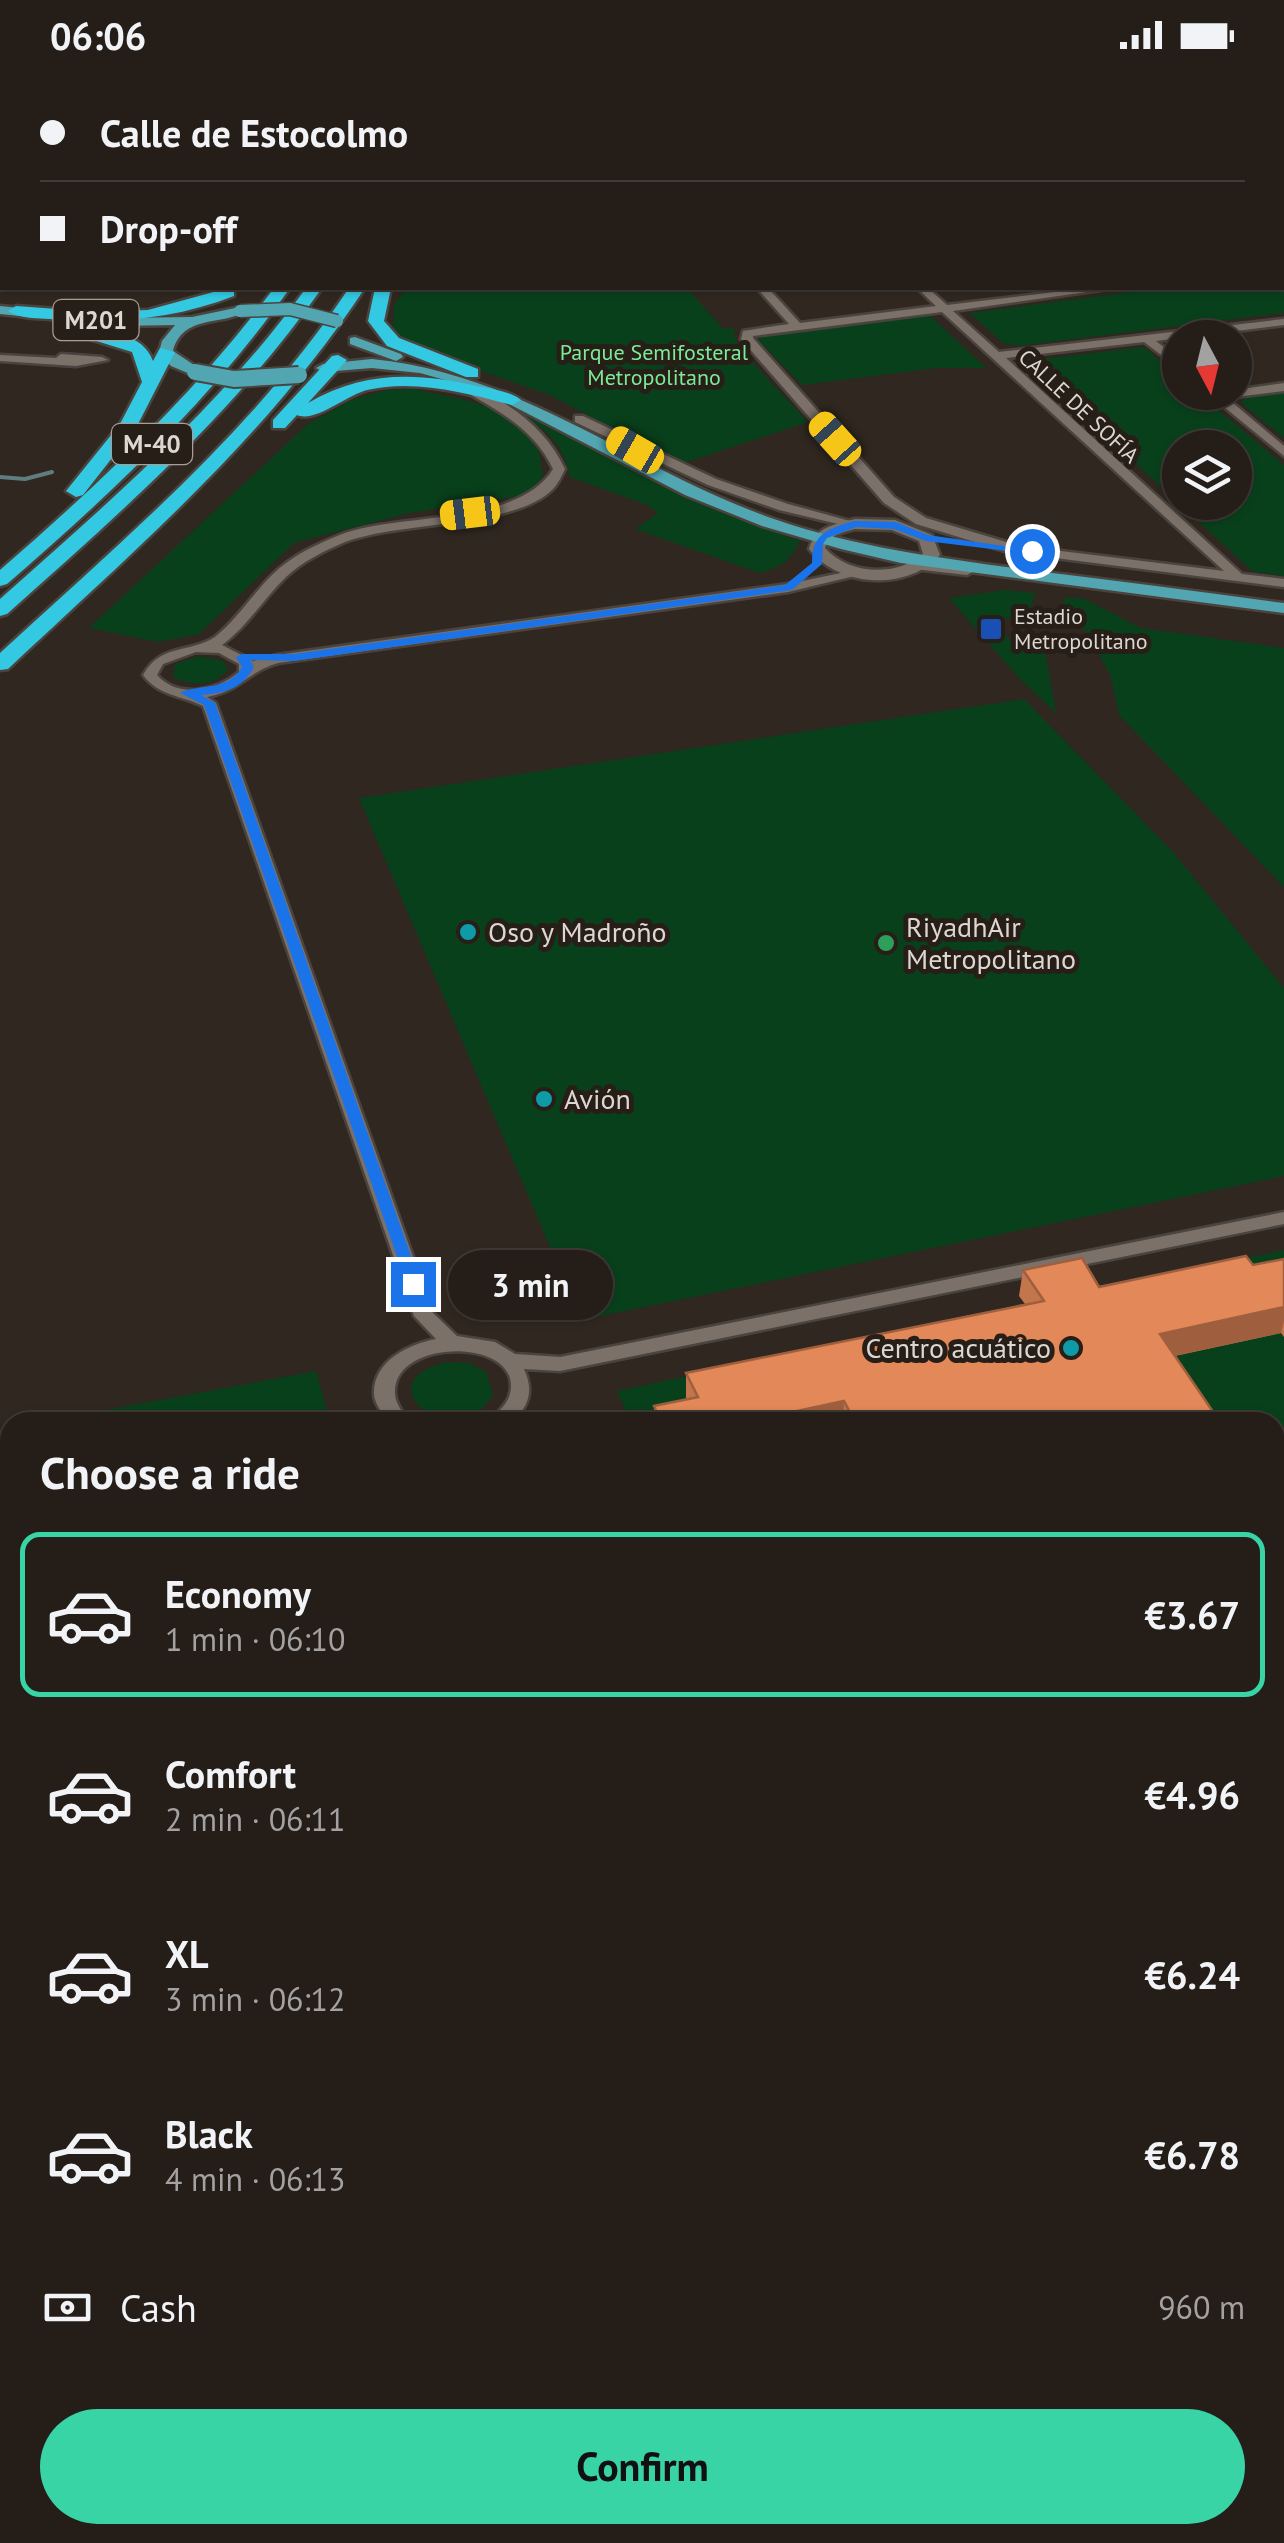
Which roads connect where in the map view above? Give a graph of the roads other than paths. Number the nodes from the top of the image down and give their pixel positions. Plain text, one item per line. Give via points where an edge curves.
1 (232, 290) edge
2 (280, 290) edge
3 (313, 290) edge
4 (357, 290) edge
5 (381, 290) edge
6 (382, 290) edge
7 (764, 290) edge
8 (924, 290) edge
9 (1080, 290) edge
10 (944, 308) junction
11 (4, 316) edge
12 (194, 320) junction
13 (1284, 322) edge
14 (796, 325) junction
15 (354, 338) junction
16 (1146, 338) junction
17 (166, 348) junction
18 (1162, 351) edge
19 (997, 356) junction
20 (61, 357) dead end
21 (0, 358) edge
22 (331, 367) junction
23 (150, 381) junction
24 (497, 383) junction
25 (466, 387) junction
26 (1284, 387) edge
27 (1252, 390) edge
28 (512, 400) junction
29 (1233, 410) edge
30 (580, 419) junction
31 (260, 444) junction
32 (1284, 452) edge
33 (126, 501) junction
34 (854, 524) junction
35 (822, 542) junction
36 (1021, 550) junction
37 (1208, 554) junction
38 (926, 555) junction
39 (1166, 568) junction
40 (860, 573) junction
41 (1238, 577) junction
42 (0, 579) edge
43 (1284, 583) edge
44 (788, 588) junction
45 (1284, 599) edge
46 (1284, 608) edge
47 (0, 610) edge
48 (0, 626) edge
49 (209, 648) junction
50 (245, 662) junction
51 (0, 664) edge
52 (215, 697) junction
53 (1284, 1218) edge
54 (424, 1316) junction
55 (452, 1343) junction
56 (414, 1352) junction
57 (509, 1361) junction
58 (560, 1364) junction
59 (521, 1388) junction
60 (389, 1412) edge
61 (509, 1412) edge

1 - 11 highway via 158,316
1 - 12 highway
2 - 42 highway, M-40 via 154,442
3 - 33 highway, M-40 via 256,370
4 - 51 highway via 304,366 227,454
5 - 15 highway
6 - 24 highway via 376,321 393,342
7 - 14 street
8 - 10 street, CALLE DE SOFÍA
9 - 10 street
10 - 14 street
10 - 19 street, CALLE DE SOFÍA
11 - 12 main road, M201
11 - 17 main road, M201 via 130,332
11 - 23 highway via 128,342 144,354
12 - 15 main road, bridge via 290,309 337,321
12 - 17 main road
13 - 16 street
14 - 36 street via 755,330 746,338 889,500 921,522
15 - 22 main road
15 - 24 main road via 378,352
16 - 18 street
16 - 19 street
17 - 22 main road, bridge via 176,363 195,372 254,380
17 - 23 highway
19 - 37 street, CALLE DE SOFÍA
20 - 21 street via 102,360
22 - 28 main road via 396,366
22 - 31 highway
23 - 42 highway via 96,470
24 - 30 main road
25 - 28 highway
25 - 31 highway via 406,380 363,384 322,401
25 - 49 street via 542,438 559,470 548,490 517,506 377,528 315,552 279,576
26 - 27 street
28 - 35 main road via 690,491
29 - 32 street
30 - 34 street via 712,482
30 - 35 main road
31 - 51 highway via 102,588
33 - 47 highway, M-40
33 - 48 highway
34 - 35 street
34 - 38 street via 895,526
35 - 38 main road
35 - 40 street via 835,566
35 - 44 street via 817,564
36 - 38 street
36 - 39 street
37 - 39 street via 1206,566
37 - 41 street, CALLE DE SOFÍA
38 - 40 street via 895,573
38 - 45 main road
38 - 46 main road
39 - 41 street
40 - 44 street
41 - 43 street
44 - 50 street
49 - 50 street
49 - 52 street via 180,650 152,668 153,681
50 - 52 street via 241,680
52 - 54 street
53 - 58 street
54 - 55 street
54 - 56 street
55 - 56 street
55 - 57 street via 494,1351
56 - 60 street via 386,1378
57 - 58 street
57 - 59 street
58 - 59 street
59 - 61 street

